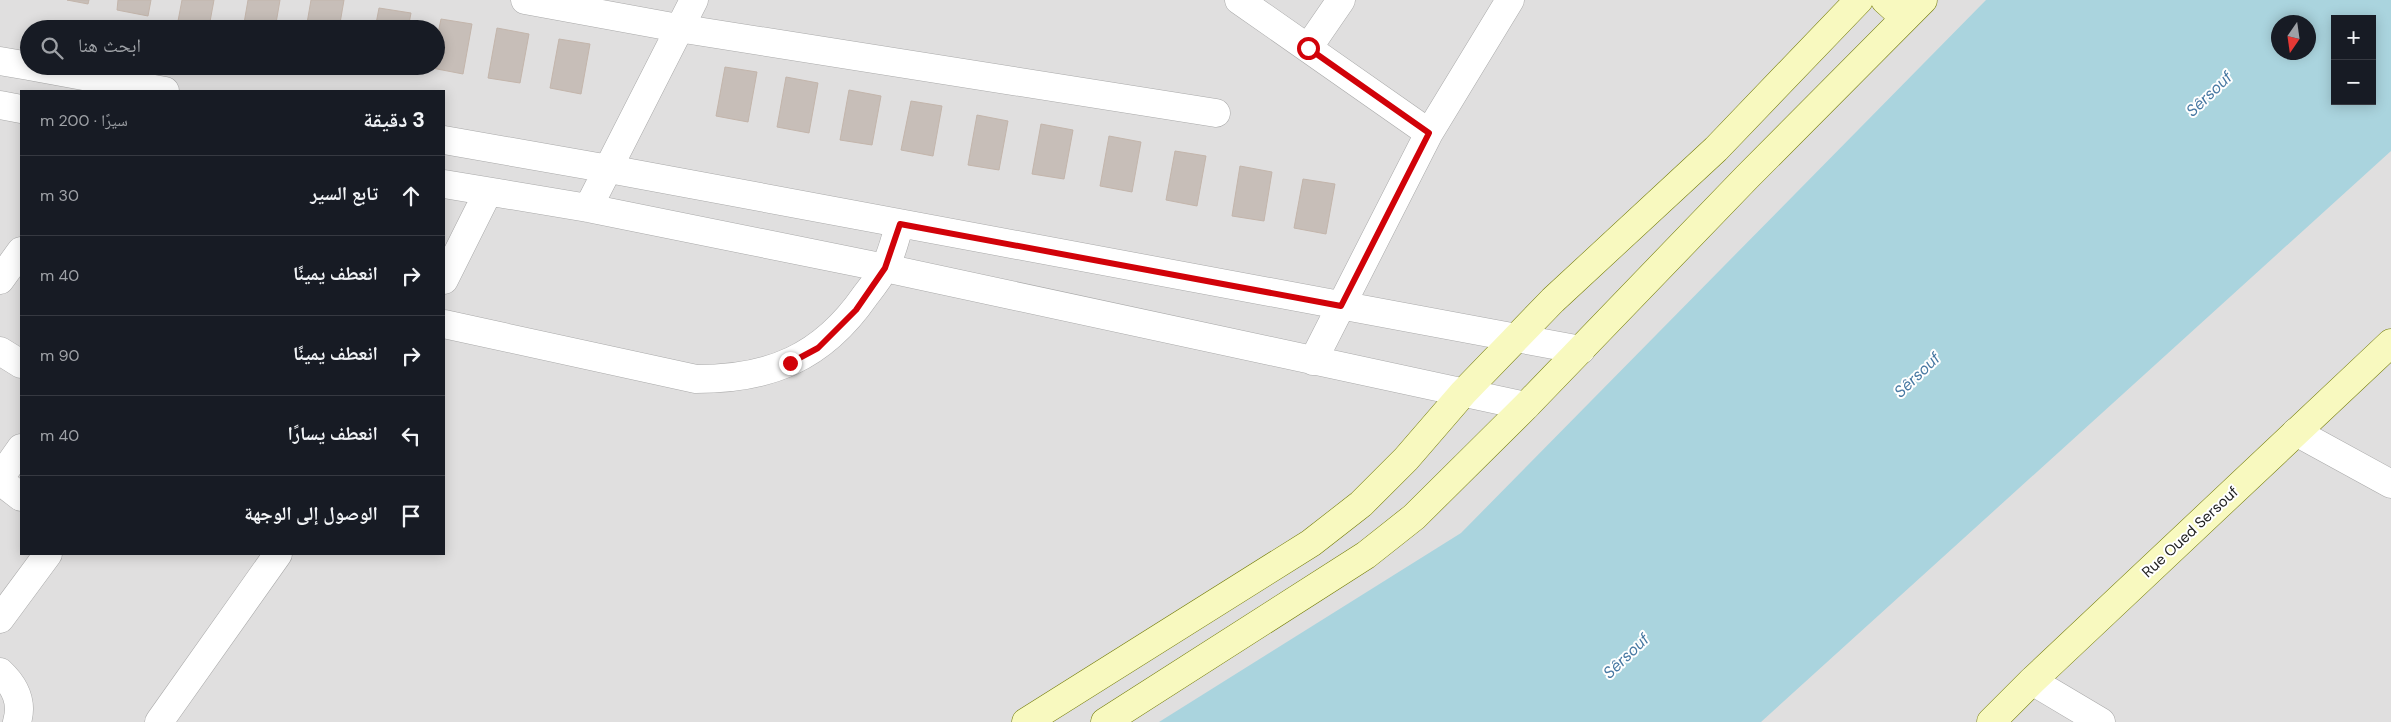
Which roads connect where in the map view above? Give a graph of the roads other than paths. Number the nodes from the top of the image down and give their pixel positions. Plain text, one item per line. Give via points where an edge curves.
1 (526, 0) edge
2 (694, 0) edge
3 (1239, 0) edge
4 (1341, 0) edge
5 (1510, 0) edge
6 (1860, 0) edge
7 (1885, 0) edge
8 (1914, 9) edge
9 (678, 28) junction
10 (1308, 48) junction
11 (0, 61) edge
12 (20, 64) edge
13 (60, 75) edge
14 (97, 86) edge
15 (151, 90) edge
16 (0, 105) edge
17 (20, 109) edge
18 (1216, 113) dead end
19 (1429, 133) junction
20 (445, 140) edge
21 (1716, 148) junction
22 (609, 168) junction
23 (1748, 177) junction
24 (445, 184) edge
25 (488, 192) junction
26 (588, 208) junction
27 (900, 224) junction
28 (20, 252) edge
29 (885, 268) junction
30 (445, 278) edge
31 (0, 280) edge
32 (1341, 306) junction
33 (445, 324) edge
34 (1515, 338) junction
35 (2391, 343) edge
36 (0, 350) edge
37 (1581, 350) junction
38 (1313, 361) junction
39 (20, 363) edge
40 (1463, 393) junction
41 (1526, 406) junction
42 (2296, 432) junction
43 (20, 449) edge
44 (0, 479) edge
45 (2391, 484) edge
46 (20, 496) edge
47 (47, 555) edge
48 (277, 555) edge
49 (0, 618) edge
50 (1140, 649) junction
51 (0, 672) edge
52 (2032, 681) junction
53 (1164, 685) junction
54 (17, 722) edge
55 (159, 722) edge
56 (1026, 722) edge
57 (1105, 722) edge
58 (1991, 722) edge
59 (2101, 722) edge

1 - 9 street
2 - 9 street
3 - 10 street
4 - 10 street
5 - 19 street
6 - 21 street
7 - 8 street
8 - 23 street
9 - 18 street
9 - 22 street
10 - 19 street
11 - 12 street
13 - 14 street
14 - 15 street
16 - 17 street
19 - 32 street
20 - 22 street
21 - 23 street
21 - 34 street
22 - 26 street
22 - 27 street
23 - 37 street
24 - 25 street
25 - 26 street
25 - 30 street
26 - 29 street
27 - 29 street
27 - 32 street
28 - 31 street
29 - 33 street via 856,310 818,348 760,374 728,379 696,379 665,374
29 - 38 street
32 - 34 street
32 - 38 street
34 - 37 street
34 - 40 street
35 - 42 street, Rue Oued Sersouf
36 - 39 street
37 - 41 street
38 - 40 street
40 - 41 street
40 - 50 street via 1384,482 1336,525
41 - 53 street via 1390,537
42 - 45 street
42 - 52 street, Rue Oued Sersouf
43 - 44 street
44 - 46 street
47 - 49 street
48 - 55 street
50 - 53 street
50 - 56 street
51 - 54 street via 16,691 19,703
52 - 58 street, Rue Oued Sersouf
52 - 59 street
53 - 57 street

